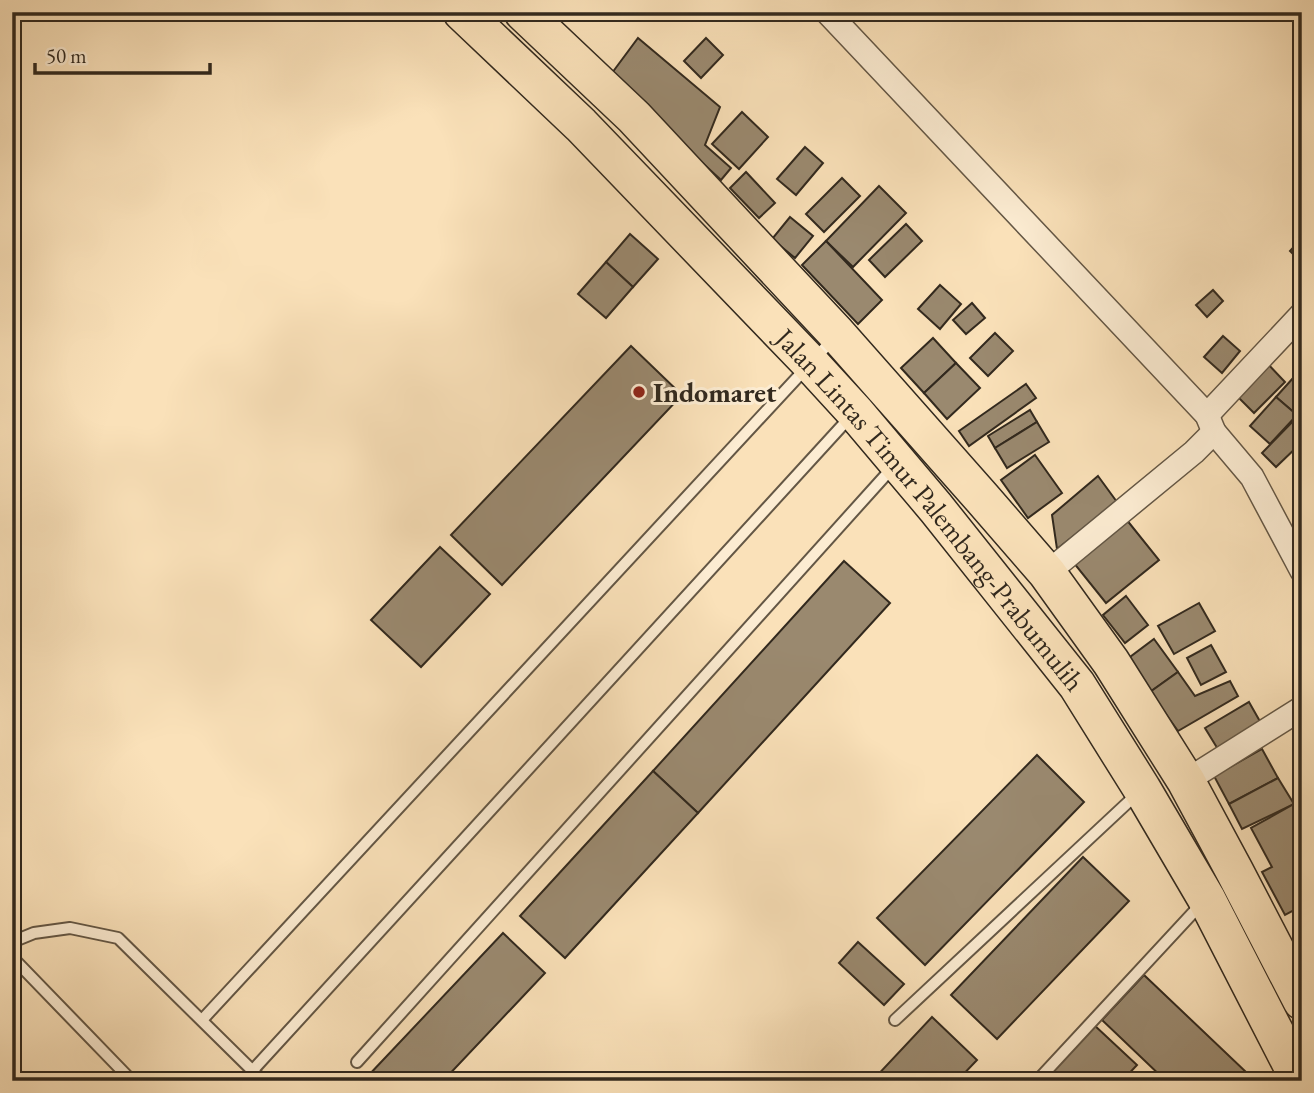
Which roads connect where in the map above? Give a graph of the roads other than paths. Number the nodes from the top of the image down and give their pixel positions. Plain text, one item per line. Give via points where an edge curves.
1 (462, 12) edge
2 (523, 12) edge
3 (827, 12) edge
4 (1302, 314) edge
5 (837, 334) junction
6 (811, 364) junction
7 (868, 398) junction
8 (1210, 424) junction
9 (897, 463) junction
10 (1302, 572) edge
11 (1046, 573) junction
12 (1302, 708) edge
13 (1186, 780) junction
14 (1142, 789) junction
15 (1221, 885) junction
16 (12, 942) edge
17 (12, 957) edge
18 (1302, 1001) edge
19 (202, 1020) junction
20 (895, 1020) dead end
21 (357, 1062) dead end
22 (253, 1070) junction
23 (132, 1081) edge
24 (263, 1081) edge
25 (1037, 1081) edge
26 (1300, 1081) edge

1 - 6 highway, Jalan Lintas Timur Palembang-Prabumulih via 581,125
2 - 5 highway, Jalan Lintas Timur Palembang-Prabumulih via 634,117
3 - 8 street
4 - 8 street
5 - 6 lane
5 - 7 highway, Jalan Lintas Timur Palembang-Prabumulih
6 - 7 highway, Jalan Lintas Timur Palembang-Prabumulih
6 - 19 lane
7 - 9 highway, Jalan Lintas Timur Palembang-Prabumulih
7 - 11 highway, Jalan Lintas Timur Palembang-Prabumulih via 982,498
7 - 22 lane
8 - 10 street via 1252,477
8 - 11 street via 1194,452
9 - 14 highway, Jalan Lintas Timur Palembang-Prabumulih via 1077,685
9 - 21 lane
11 - 13 highway, Jalan Lintas Timur Palembang-Prabumulih via 1111,662
12 - 13 street
13 - 15 highway, Jalan Lintas Timur Palembang-Prabumulih
14 - 15 highway, Jalan Lintas Timur Palembang-Prabumulih
14 - 20 lane
15 - 18 highway, Jalan Lintas Timur Palembang-Prabumulih
15 - 25 lane
15 - 26 highway, Jalan Lintas Timur Palembang-Prabumulih
16 - 19 lane via 34,933 70,928 118,939
17 - 23 lane
19 - 22 lane
22 - 24 lane

